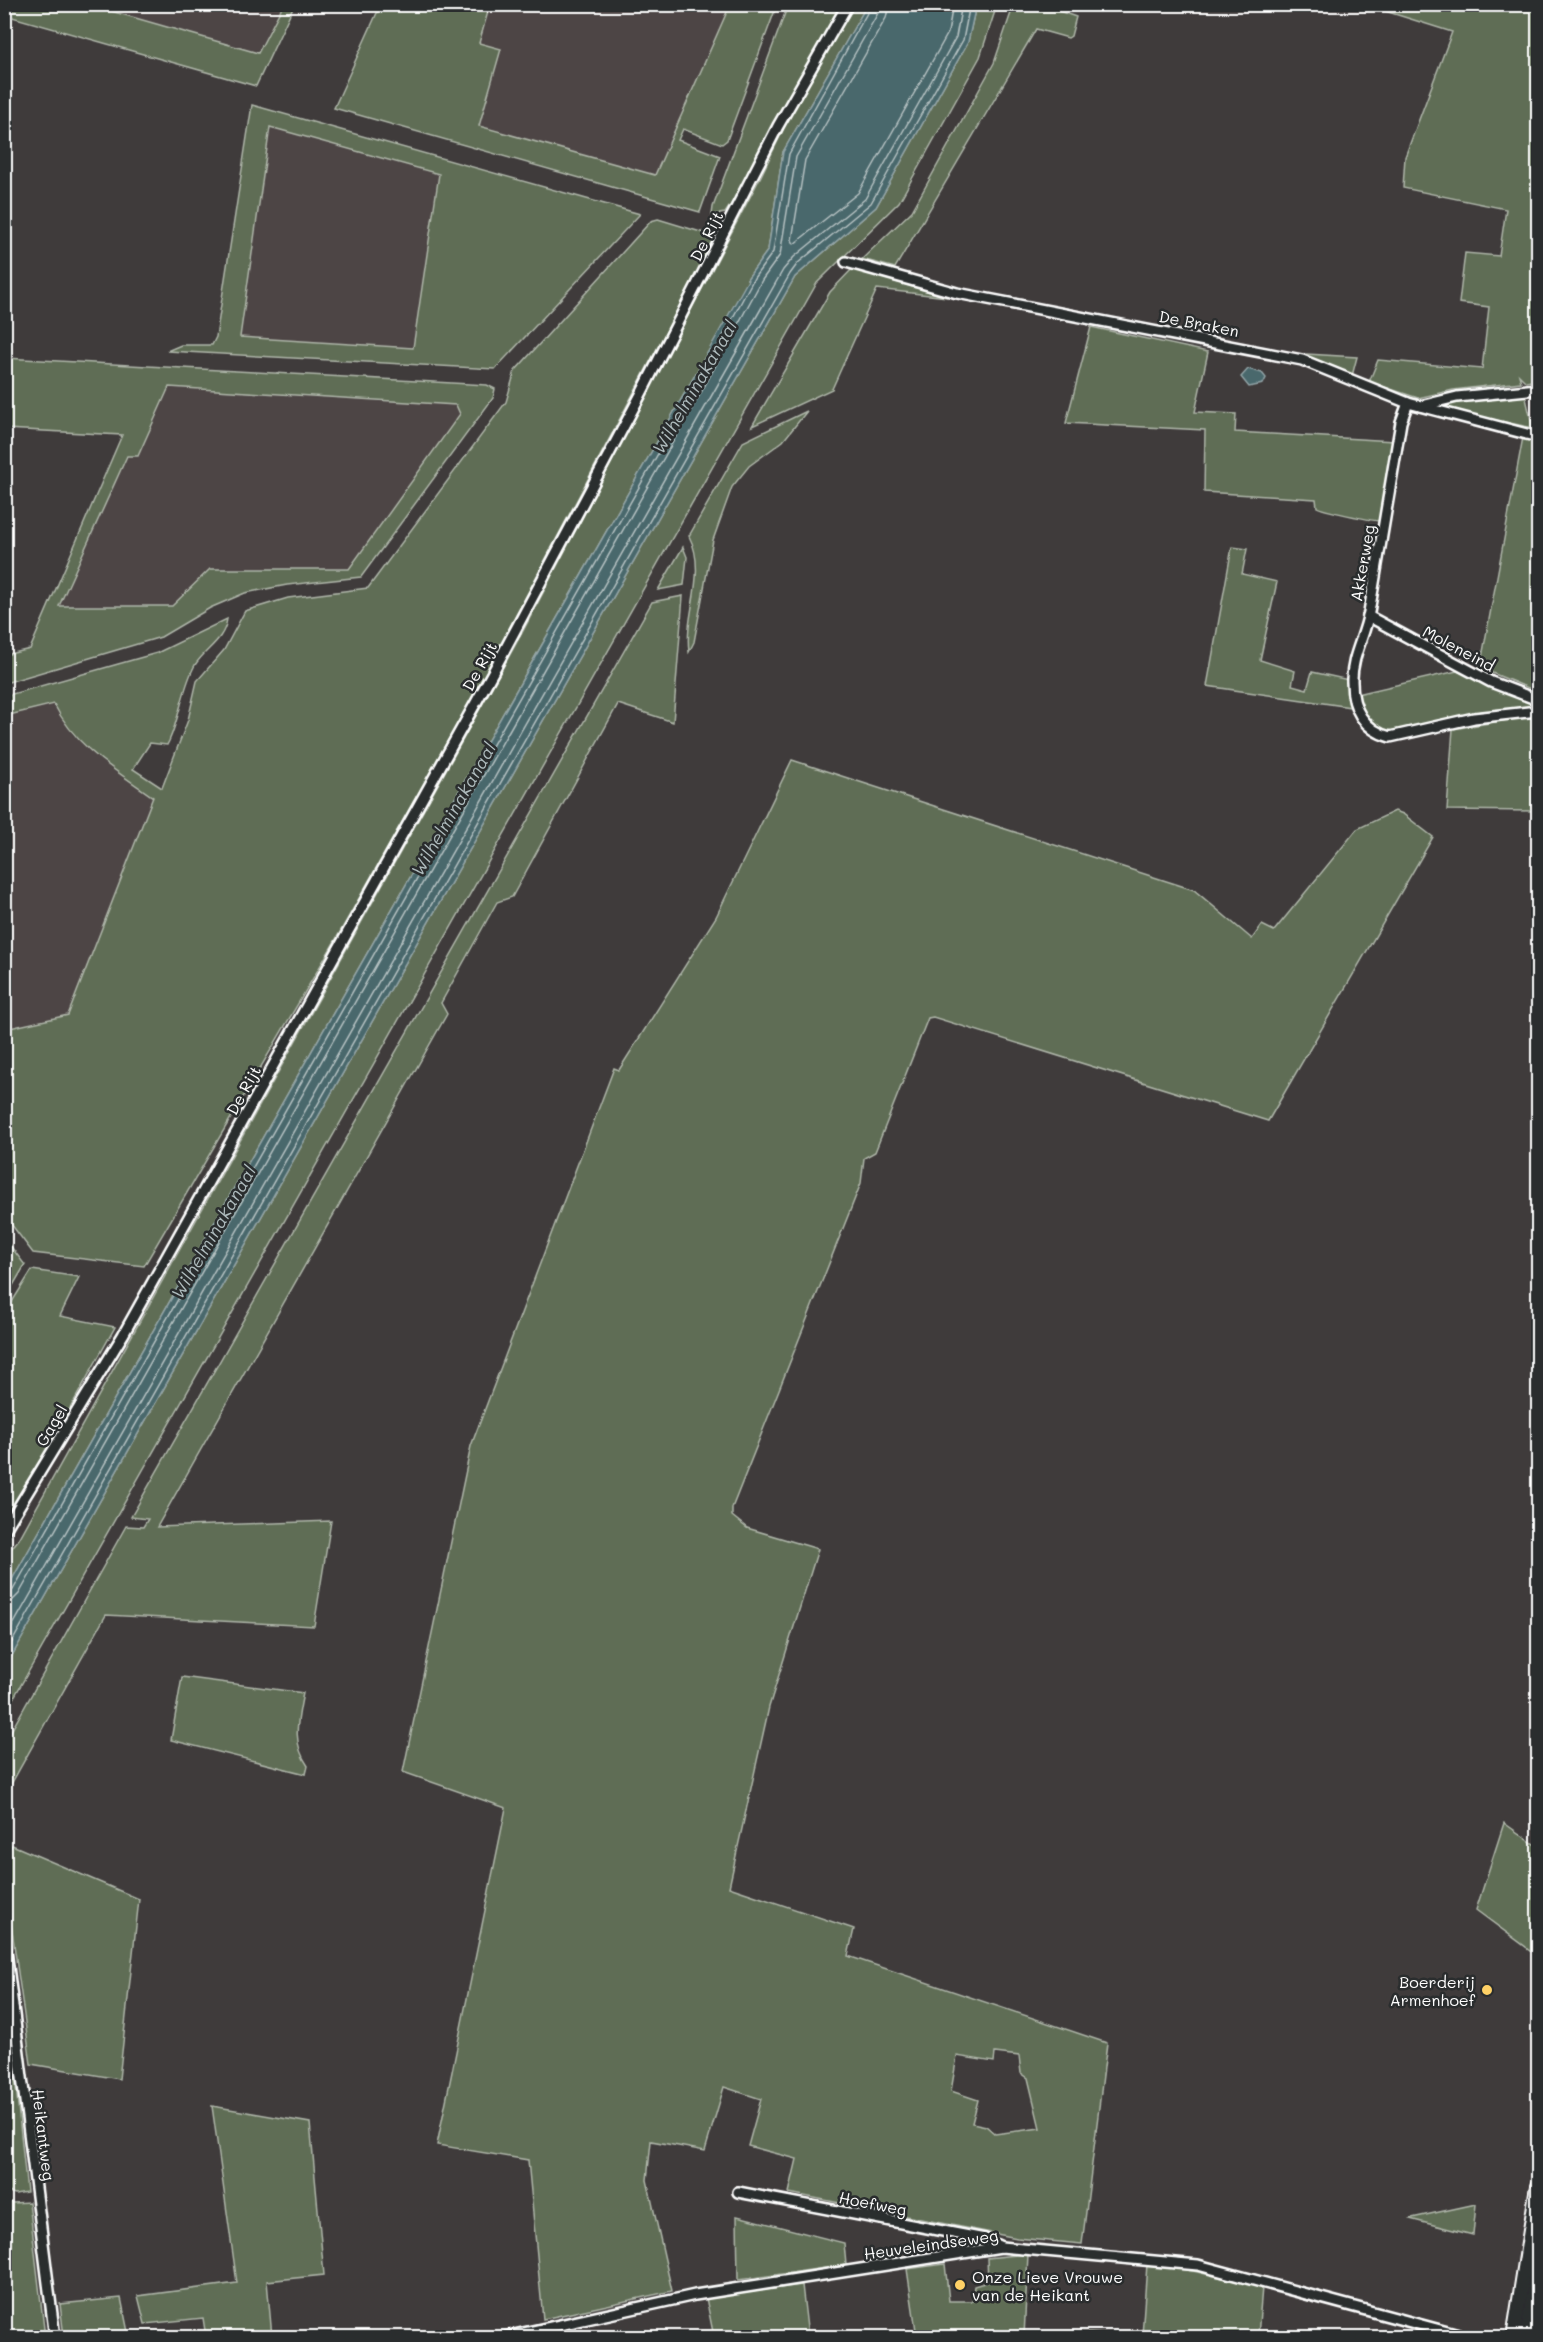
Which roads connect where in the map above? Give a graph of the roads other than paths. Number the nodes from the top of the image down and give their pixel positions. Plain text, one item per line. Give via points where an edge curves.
1 (848, 4) edge
2 (846, 262) dead end
3 (1539, 389) edge
4 (1413, 405) junction
5 (1539, 437) edge
6 (1368, 616) junction
7 (1539, 700) edge
8 (1539, 711) edge
9 (123, 1335) joint
10 (4, 1531) edge
11 (4, 1935) edge
12 (1539, 2186) edge
13 (738, 2192) dead end
14 (1537, 2203) edge
15 (1001, 2247) junction
16 (1539, 2264) edge
17 (55, 2337) edge
18 (501, 2337) edge
19 (1470, 2337) edge
20 (1514, 2337) edge
21 (1527, 2337) edge

1 - 9 street, De Rijt via 783,118 493,672
2 - 4 street, De Braken via 957,293 1302,360
3 - 4 street
4 - 5 street, De Braken
4 - 6 street, Akkerweg via 1401,422
6 - 7 street, Moleneind via 1491,682
6 - 8 street, Akkerweg via 1355,654 1352,682 1354,701 1366,725 1377,733 1390,737 1474,718
9 - 10 street, Gagel
11 - 17 street, Heikantweg
12 - 14 main road
13 - 15 street, Hoefweg via 985,2239
14 - 20 main road
15 - 18 street, Heuveleindseweg via 695,2295
15 - 19 street, Heuveleindseweg via 1198,2265
16 - 21 main road

